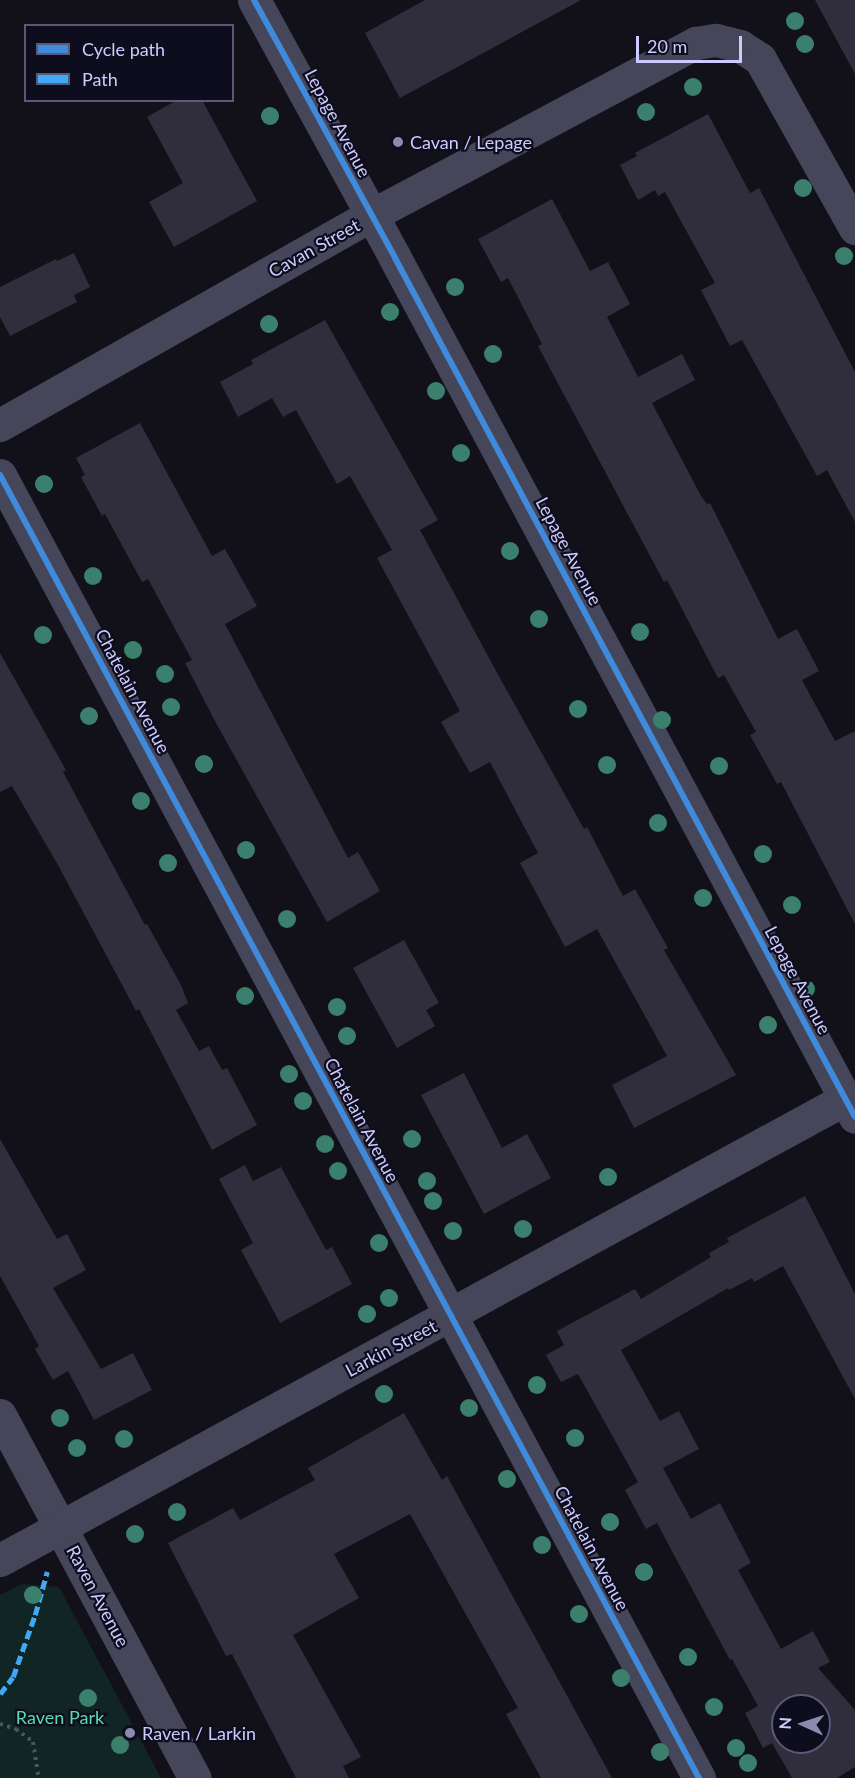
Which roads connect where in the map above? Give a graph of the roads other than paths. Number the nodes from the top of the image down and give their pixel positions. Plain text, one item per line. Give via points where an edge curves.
1 (254, 0) edge
2 (370, 216) junction
3 (855, 228) edge
4 (0, 425) edge
5 (0, 475) edge
6 (850, 1108) edge
7 (451, 1316) junction
8 (0, 1414) edge
9 (61, 1526) junction
10 (0, 1560) edge
11 (195, 1778) edge
12 (699, 1778) edge

1 - 2 street, Lepage Avenue
2 - 3 street, Cavan Street via 696,44 716,39 740,46 760,59
2 - 4 street, Cavan Street
2 - 6 street, Lepage Avenue
5 - 7 street, Chatelain Avenue
6 - 7 street, Larkin Street
7 - 9 street, Larkin Street
7 - 12 street, Chatelain Avenue
8 - 9 street, Raven Avenue
9 - 10 street, Larkin Street
9 - 11 street, Raven Avenue

